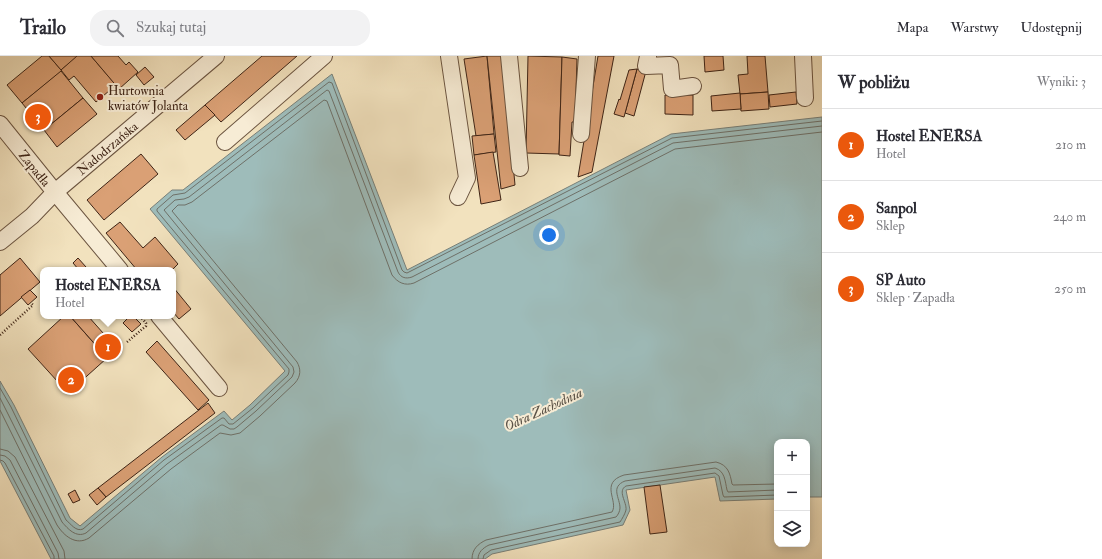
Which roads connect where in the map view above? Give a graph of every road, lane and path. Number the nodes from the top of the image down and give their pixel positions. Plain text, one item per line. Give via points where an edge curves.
1 (216, 56) edge
2 (324, 56) edge
3 (449, 56) edge
4 (509, 56) edge
5 (587, 56) edge
6 (648, 56) edge
7 (803, 56) edge
8 (693, 86) dead end
9 (805, 98) dead end
10 (0, 124) edge
11 (581, 134) dead end
12 (225, 142) dead end
13 (520, 168) dead end
14 (55, 192) junction
15 (458, 197) dead end
16 (0, 242) edge
17 (118, 267) edge
18 (31, 303) dead end
19 (143, 319) edge
20 (162, 319) edge
21 (0, 334) edge
22 (127, 342) dead end
23 (219, 388) dead end

1 - 14 street, Nadodrzańska
2 - 12 street
3 - 15 street via 467,178
4 - 13 street
5 - 11 street
6 - 8 street via 646,66 670,65 672,89
7 - 9 street
10 - 14 street, Zapadła
14 - 16 street, Nadodrzańska via 32,216
14 - 17 street, Zapadła
18 - 21 path via 32,305
19 - 22 path via 146,326
20 - 23 street

